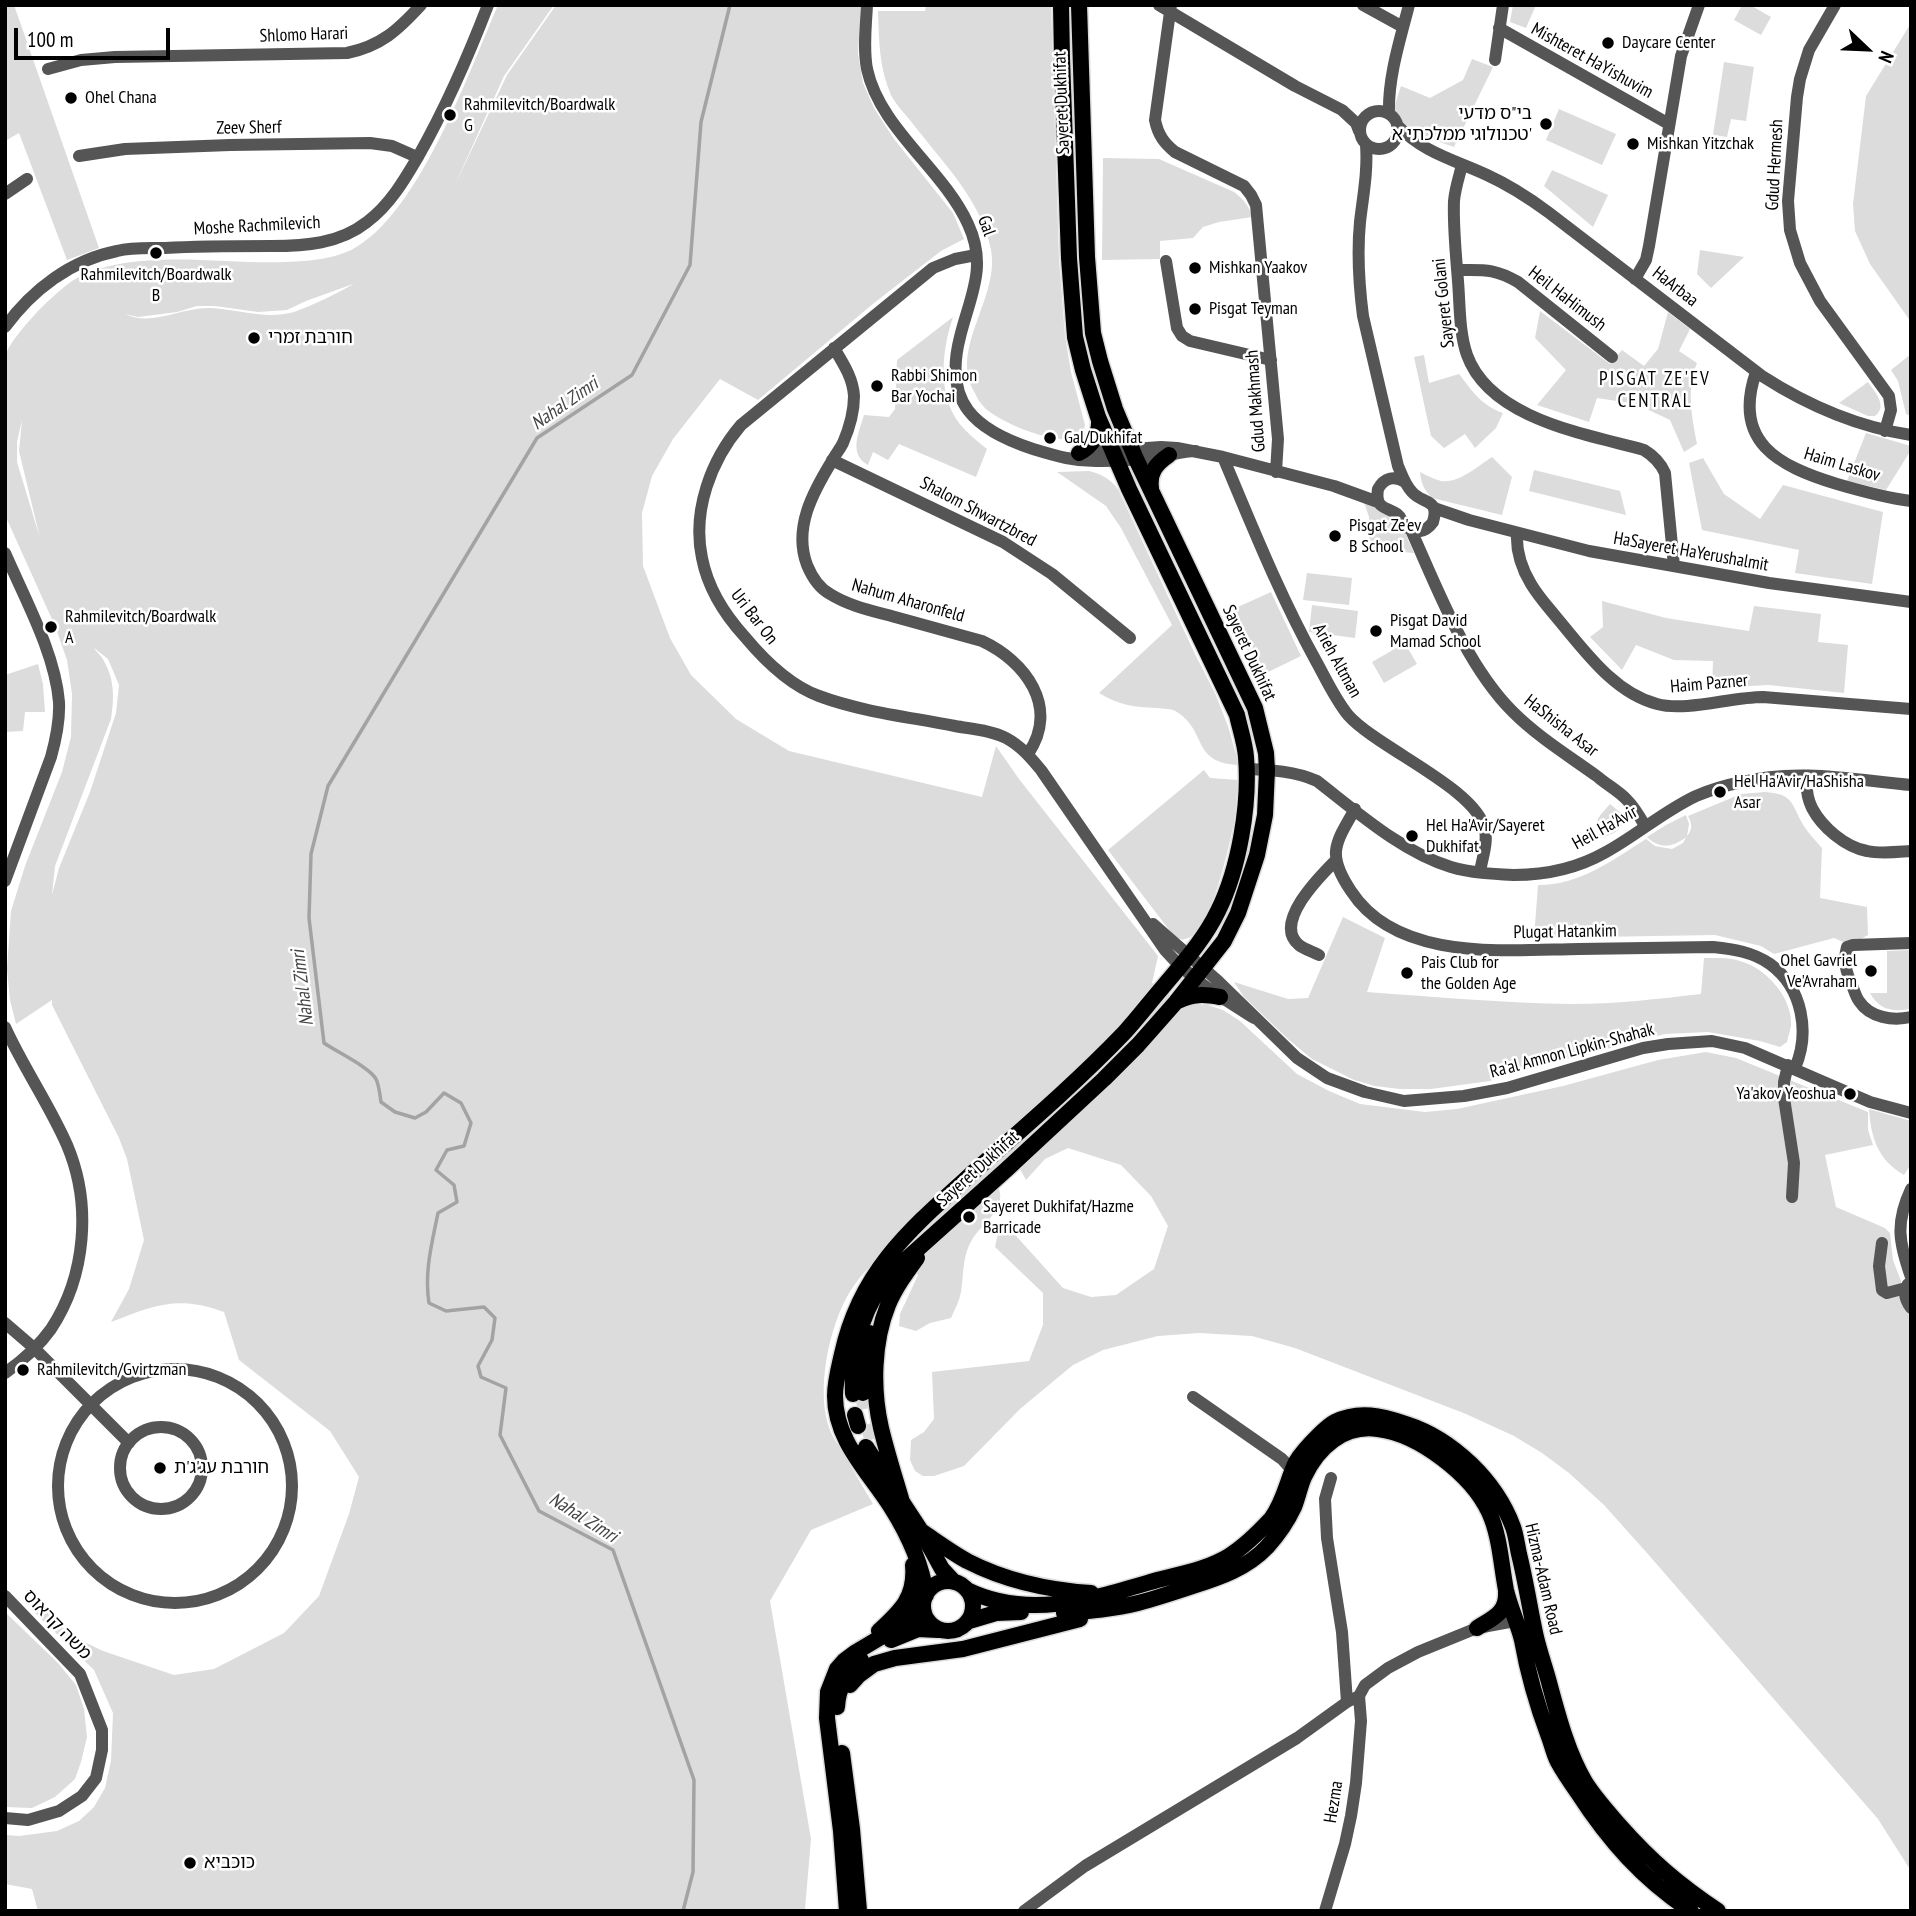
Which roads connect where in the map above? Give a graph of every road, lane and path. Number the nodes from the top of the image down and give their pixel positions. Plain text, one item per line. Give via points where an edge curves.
1 (421, 5) edge
2 (488, 5) edge
3 (867, 5) edge
4 (1061, 5) edge
5 (1079, 5) edge
6 (1363, 5) edge
7 (1409, 5) edge
8 (1503, 5) edge
9 (1699, 5) edge
10 (1834, 6) edge
11 (1167, 7) edge
12 (1403, 27) junction
13 (1499, 29) junction
14 (1495, 60) dead end
15 (1394, 63) junction
16 (48, 69) dead end
17 (1342, 110) junction
18 (1371, 112) junction
19 (1389, 113) junction
20 (1669, 124) junction
21 (1397, 125) junction
22 (1360, 131) junction
23 (1366, 145) junction
24 (1386, 147) junction
25 (1425, 148) junction
26 (79, 156) dead end
27 (417, 158) junction
28 (1462, 165) junction
29 (27, 179) dead end
30 (5, 194) edge
31 (1363, 198) junction
32 (976, 255) junction
33 (1166, 261) dead end
34 (1457, 270) junction
35 (1636, 279) junction
36 (5, 327) edge
37 (834, 348) junction
38 (1612, 357) dead end
39 (1271, 360) junction
40 (1756, 372) junction
41 (1098, 417) junction
42 (1885, 431) junction
43 (1911, 435) edge
44 (1029, 447) junction
45 (1196, 451) junction
46 (1079, 453) junction
47 (1134, 454) junction
48 (1395, 454) junction
49 (1169, 455) junction
50 (1114, 456) junction
51 (1223, 457) junction
52 (832, 460) junction
53 (1276, 472) junction
54 (1383, 482) junction
55 (1405, 482) junction
56 (1334, 486) junction
57 (1151, 491) junction
58 (1911, 501) edge
59 (1378, 502) junction
60 (1434, 508) junction
61 (1469, 520) junction
62 (1430, 526) junction
63 (1411, 530) junction
64 (1517, 533) junction
65 (5, 553) edge
66 (1674, 566) junction
67 (1428, 568) junction
68 (1911, 601) edge
69 (1130, 638) dead end
70 (1911, 709) edge
71 (1028, 754) junction
72 (1247, 773) junction
73 (1267, 774) junction
74 (1807, 776) junction
75 (1911, 785) edge
76 (1355, 809) junction
77 (1646, 827) junction
78 (1911, 851) edge
79 (1336, 860) junction
80 (1480, 872) junction
81 (5, 881) edge
82 (1911, 943) edge
83 (1319, 954) dead end
84 (1184, 960) junction
85 (1199, 973) junction
86 (1220, 998) junction
87 (1175, 1002) junction
88 (1911, 1017) edge
89 (1254, 1018) junction
90 (5, 1027) edge
91 (1792, 1067) junction
92 (1911, 1113) edge
93 (1911, 1189) edge
94 (1793, 1196) dead end
95 (936, 1233) junction
96 (1882, 1243) dead end
97 (1909, 1282) edge
98 (1911, 1308) edge
99 (5, 1323) edge
100 (34, 1348) junction
101 (5, 1373) edge
102 (858, 1393) tunnel mouth
103 (1193, 1397) dead end
104 (91, 1404) junction
105 (129, 1443) junction
106 (870, 1446) tunnel mouth
107 (1305, 1449) junction
108 (1282, 1459) junction
109 (1291, 1478) junction
110 (1331, 1478) dead end
111 (899, 1496) junction
112 (915, 1536) junction
113 (960, 1586) junction
114 (1506, 1590) junction
115 (1528, 1593) junction
116 (1111, 1595) junction
117 (5, 1596) edge
118 (925, 1598) junction
119 (1136, 1603) junction
120 (969, 1621) junction
121 (1515, 1621) junction
122 (1485, 1626) junction
123 (938, 1630) junction
124 (1529, 1638) junction
125 (856, 1652) junction
126 (1359, 1696) junction
127 (837, 1700) junction
128 (1346, 1702) junction
129 (5, 1818) edge
130 (847, 1911) edge
131 (859, 1911) edge
132 (1024, 1911) edge
133 (1325, 1911) edge
134 (1691, 1911) edge
135 (1718, 1911) edge

1 - 16 street, Shlomo Harari via 391,34 347,53 115,57
2 - 27 street, Moshe Rachmilevich via 442,114
3 - 32 street, Gal via 865,46 873,86 902,134 959,208
4 - 41 main road, Sayeret Dukhifat via 1073,310 1078,348
5 - 47 main road, Sayeret Dukhifat via 1093,333 1108,390
6 - 12 street
7 - 12 street
8 - 13 street
9 - 20 street via 1681,56
10 - 42 street, Gdud Hermesh via 1809,50 1800,79 1788,201 1790,230 1814,291 1889,396 1891,411
11 - 17 street
11 - 39 street, Gdud Makhmash via 1157,128 1166,145 1244,186 1256,205
12 - 15 street
13 - 14 street
13 - 20 street, Mishteret HaYishuvim
15 - 18 street
15 - 19 street
17 - 18 street
17 - 22 street
18 - 19 street
18 - 22 street
19 - 21 street
20 - 35 street via 1649,246
21 - 24 street via 1396,136
21 - 25 street, HaArbaa
22 - 23 street
23 - 24 street
23 - 31 street
24 - 25 street, HaArbaa
24 - 31 street via 1372,168
25 - 28 street, HaArbaa
26 - 27 street, Zeev Sherf via 125,149 370,143 392,146
27 - 36 street, Moshe Rachmilevich via 381,211 339,238 294,246 117,250 44,285
28 - 34 street, Sayeret Golani via 1454,200
28 - 35 street, HaArbaa via 1531,200
29 - 30 street
31 - 48 street via 1359,290
32 - 37 street, Uri Bar On via 933,268
32 - 44 street, Gal via 973,296 955,361 958,392 976,420 1002,438
33 - 39 street via 1182,336
34 - 38 street, Heil HaHimush via 1507,275
34 - 66 street, Sayeret Golani via 1468,357 1497,396 1525,413 1644,450 1660,463 1665,473
35 - 40 street, HaArbaa
37 - 52 street, Nahum Aharonfeld via 846,367 854,395 843,444
37 - 71 street, Uri Bar On via 741,425 718,457 703,499 700,524 700,550 712,591 760,656 817,696 1004,736
39 - 53 street, Gdud Makhmash via 1279,439
40 - 42 street, HaArbaa via 1815,405
40 - 58 street, Haim Laskov via 1750,414 1760,440 1774,457 1829,481
41 - 46 main road via 1097,434
41 - 50 main road, Sayeret Dukhifat
42 - 43 street, HaArbaa
44 - 46 street, Gal
44 - 50 street, Gal via 1073,460
45 - 47 street via 1161,447
45 - 49 street
45 - 51 street
46 - 50 street, Gal
47 - 49 street
47 - 50 street, Gal
47 - 57 main road, Sayeret Dukhifat
48 - 54 street
48 - 55 street
49 - 57 main road via 1153,469
50 - 72 main road, Sayeret Dukhifat via 1237,715
51 - 53 street
51 - 80 street, Arieh Altman via 1285,598 1336,697 1355,721 1471,805 1485,829
52 - 69 street, Shalom Shwartzbred via 1003,542 1052,574
52 - 71 street, Nahum Aharonfeld via 806,511 803,527 805,559 818,585 862,608 982,641 1013,660 1034,688 1039,704 1038,734
53 - 56 street
54 - 55 street via 1397,478
54 - 56 street via 1361,489
54 - 59 street
55 - 60 street via 1414,495
56 - 59 street
57 - 73 main road, Sayeret Dukhifat via 1255,708
59 - 63 street
60 - 61 street, HaSayeret HaYerushalmit
60 - 62 street, HaShisha Asar
61 - 62 street, HaSayeret HaYerushalmit
61 - 64 street, HaSayeret HaYerushalmit
62 - 63 street, HaSayeret HaYerushalmit
62 - 67 street, HaShisha Asar via 1423,547
63 - 67 street, HaShisha Asar
64 - 66 street, HaSayeret HaYerushalmit
64 - 70 street, Haim Pazner via 1519,558 1541,598 1607,675 1655,704 1675,707 1763,697
65 - 81 street via 52,665 59,704 51,757
66 - 68 street, HaSayeret HaYerushalmit
67 - 77 street, HaShisha Asar via 1455,626 1494,690 1532,729 1628,801
71 - 84 street, Uri Bar On via 1140,912
72 - 73 street, Heil Ha'Avir
72 - 84 main road, Sayeret Dukhifat via 1245,813 1230,880 1207,930
73 - 76 street, Heil Ha'Avir via 1331,792
73 - 85 main road, Sayeret Dukhifat via 1265,815 1248,886 1224,941
74 - 75 street, Heil Ha'Avir
74 - 77 street, Heil Ha'Avir via 1770,776 1707,792
74 - 78 street via 1811,807 1844,842 1865,851
76 - 79 street via 1335,850
76 - 80 street, Heil Ha'Avir via 1433,860
77 - 80 street, Heil Ha'Avir via 1606,852 1567,868 1522,875
79 - 83 street via 1311,886 1291,927 1298,945
79 - 91 street, Plugat Hatankim via 1341,877 1374,918 1436,943 1504,950 1713,947 1753,955 1779,972 1798,1002 1803,1034 1801,1055
82 - 88 street via 1847,947 1845,970 1858,1001 1867,1010 1892,1019
84 - 85 street, Ra'al Amnon Lipkin-Shahak
84 - 112 main road, Sayeret Dukhifat via 1100,1057 898,1243 849,1324 837,1377 837,1415 853,1454
85 - 86 street, Ra'al Amnon Lipkin-Shahak
85 - 87 main road, Sayeret Dukhifat
85 - 89 street, Ra'al Amnon Lipkin-Shahak
86 - 87 main road via 1191,995
86 - 89 street, Ra'al Amnon Lipkin-Shahak
87 - 95 main road, Sayeret Dukhifat via 1104,1079
89 - 91 street, Ra'al Amnon Lipkin-Shahak via 1297,1058 1327,1078 1404,1101 1486,1093 1619,1054 1697,1041 1745,1048
90 - 100 street via 67,1146 81,1204 82,1240 75,1276 57,1319
91 - 92 street, Ra'al Amnon Lipkin-Shahak via 1870,1102
91 - 94 street, Plugat Hatankim via 1784,1082 1784,1098 1794,1163
93 - 97 street via 1900,1220
95 - 102 main road, Sayeret Dukhifat via 918,1248 882,1298 867,1343
95 - 111 main road via 889,1302 879,1342 878,1414
96 - 97 street via 1882,1290 1887,1293
97 - 98 street via 1905,1299
99 - 100 street
100 - 101 street
100 - 104 street
103 - 108 street
104 - 104 street via 66,1439 57,1480 70,1540 93,1571 135,1597 177,1604 223,1593 246,1580 268,1558 289,1515 290,1460 267,1411 243,1389 216,1375 187,1368 160,1369 131,1376
104 - 105 street
105 - 105 street via 121,1475 130,1496 139,1503 169,1509 195,1493 200,1482 200,1453 181,1432 152,1428
106 - 111 main road via 872,1457
107 - 108 street via 1290,1460
107 - 109 main road, Hizma-Adam Road
107 - 115 main road, Hizma-Adam Road via 1333,1422 1357,1415 1382,1416 1427,1432 1487,1480 1502,1503 1513,1528
108 - 109 street via 1291,1469
109 - 116 main road, Hizma-Adam Road via 1275,1513 1258,1534 1228,1557
110 - 128 street via 1325,1499 1326,1538 1342,1632
111 - 112 main road
112 - 113 main road
112 - 116 main road via 1014,1581
112 - 118 main road
112 - 125 main road via 914,1580 904,1606
113 - 116 main road, Hizma-Adam Road via 986,1598 1041,1605
113 - 118 main road via 940,1582
113 - 120 main road via 973,1605
114 - 119 main road, Hizma-Adam Road via 1489,1512 1471,1483 1418,1442 1377,1428 1345,1432 1327,1444 1305,1476 1283,1525 1268,1546 1244,1566
114 - 121 main road, Hizma-Adam Road
114 - 122 main road via 1505,1607
115 - 121 street
115 - 124 main road, Hizma-Adam Road
117 - 129 street, משה קראוס via 80,1674 102,1730 102,1750 96,1778 82,1796 59,1811 28,1820
118 - 123 main road via 926,1618
118 - 125 main road via 903,1624
119 - 120 main road, Hizma-Adam Road via 1051,1615 996,1613
119 - 127 main road via 991,1643 874,1664
120 - 123 main road via 955,1631
121 - 122 street
121 - 124 main road, Hizma-Adam Road
122 - 124 main road via 1505,1625
122 - 126 street via 1388,1668 1365,1685
123 - 127 main road via 918,1629 875,1649 848,1671
124 - 134 main road, Hizma-Adam Road via 1524,1655 1558,1761 1598,1825 1634,1865
124 - 135 main road, Hizma-Adam Road via 1585,1782 1646,1856
125 - 130 main road via 836,1669 826,1703
126 - 128 street
126 - 133 street, Hezma via 1353,1805
127 - 131 main road
128 - 132 street via 1271,1755 1085,1866

